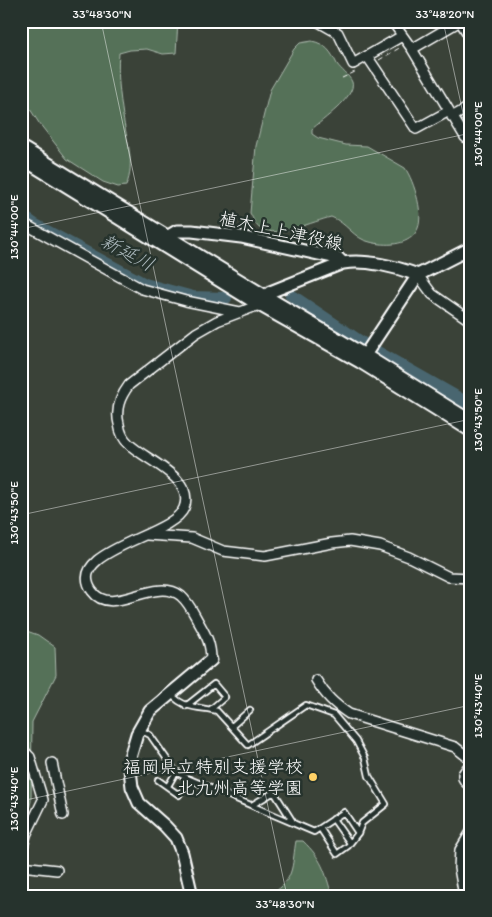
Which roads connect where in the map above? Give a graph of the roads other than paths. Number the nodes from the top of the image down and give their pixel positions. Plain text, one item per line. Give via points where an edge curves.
1 (317, 21) edge
2 (392, 21) edge
3 (471, 39) edge
4 (407, 42) junction
5 (369, 60) junction
6 (471, 106) edge
7 (451, 114) junction
8 (471, 141) edge
9 (21, 147) edge
10 (21, 158) edge
11 (21, 222) edge
12 (162, 239) junction
13 (471, 248) edge
14 (343, 263) junction
15 (418, 275) junction
16 (263, 301) junction
17 (240, 312) junction
18 (471, 321) edge
19 (363, 358) junction
20 (471, 421) edge
21 (471, 431) edge
22 (146, 535) junction
23 (471, 578) edge
24 (211, 660) joint
25 (316, 680) dead end
26 (170, 693) junction
27 (186, 706) junction
28 (211, 709) junction
29 (250, 710) dead end
30 (232, 726) junction
31 (139, 729) junction
32 (21, 751) edge
33 (52, 763) dead end
34 (176, 772) junction
35 (158, 780) dead end
36 (56, 784) junction
37 (471, 784) edge
38 (168, 786) junction
39 (184, 788) dead end
40 (41, 789) junction
41 (252, 805) junction
42 (63, 815) dead end
43 (333, 818) junction
44 (293, 822) junction
45 (320, 828) junction
46 (471, 832) edge
47 (358, 833) junction
48 (350, 843) junction
49 (21, 855) edge
50 (21, 866) edge
51 (57, 870) dead end
52 (192, 896) edge
53 (464, 896) edge

1 - 5 street via 338,32 353,64
2 - 4 street
3 - 4 street via 460,21
4 - 5 street
4 - 7 street
5 - 7 street via 416,129
6 - 7 street
7 - 8 street
9 - 12 street
10 - 12 street
11 - 17 street via 142,289
12 - 14 street, 植木上上津役線 via 177,231 241,237 338,258
12 - 16 street
13 - 15 street
14 - 15 street, 植木上上津役線 via 355,261
14 - 16 street via 270,292
15 - 18 street via 432,294
15 - 19 street
16 - 17 street
16 - 19 street
17 - 22 street via 196,333 129,385 121,396 117,417 128,444 177,478 184,488 184,508 176,519
19 - 20 street
19 - 21 street
22 - 23 street via 192,538 223,551 265,556 350,541 380,546 449,577
22 - 24 street via 108,552 93,563 88,581 92,591 110,601 161,590 171,590 180,595 207,637
24 - 26 street
25 - 37 street via 334,705 349,714 455,747 470,759 462,778
26 - 27 lane
26 - 31 street via 150,711
27 - 28 lane
27 - 28 lane via 214,684 225,697
28 - 30 lane via 217,710
29 - 30 lane
30 - 47 lane via 248,745 306,705 334,715 356,741 368,776 386,804 362,823
31 - 34 lane via 150,735
31 - 52 street via 129,761 132,787 139,803 176,838
32 - 40 street via 30,757
33 - 36 street
34 - 38 lane
34 - 41 lane
35 - 38 lane
36 - 40 street
36 - 42 street
38 - 39 lane via 179,795
40 - 49 street via 43,800 26,835
41 - 44 lane
41 - 44 lane via 274,792
43 - 45 lane
43 - 47 lane via 344,812
43 - 48 lane
44 - 45 lane via 314,832
45 - 48 lane via 337,854
46 - 53 street via 460,850 459,868
47 - 48 lane
50 - 51 street

